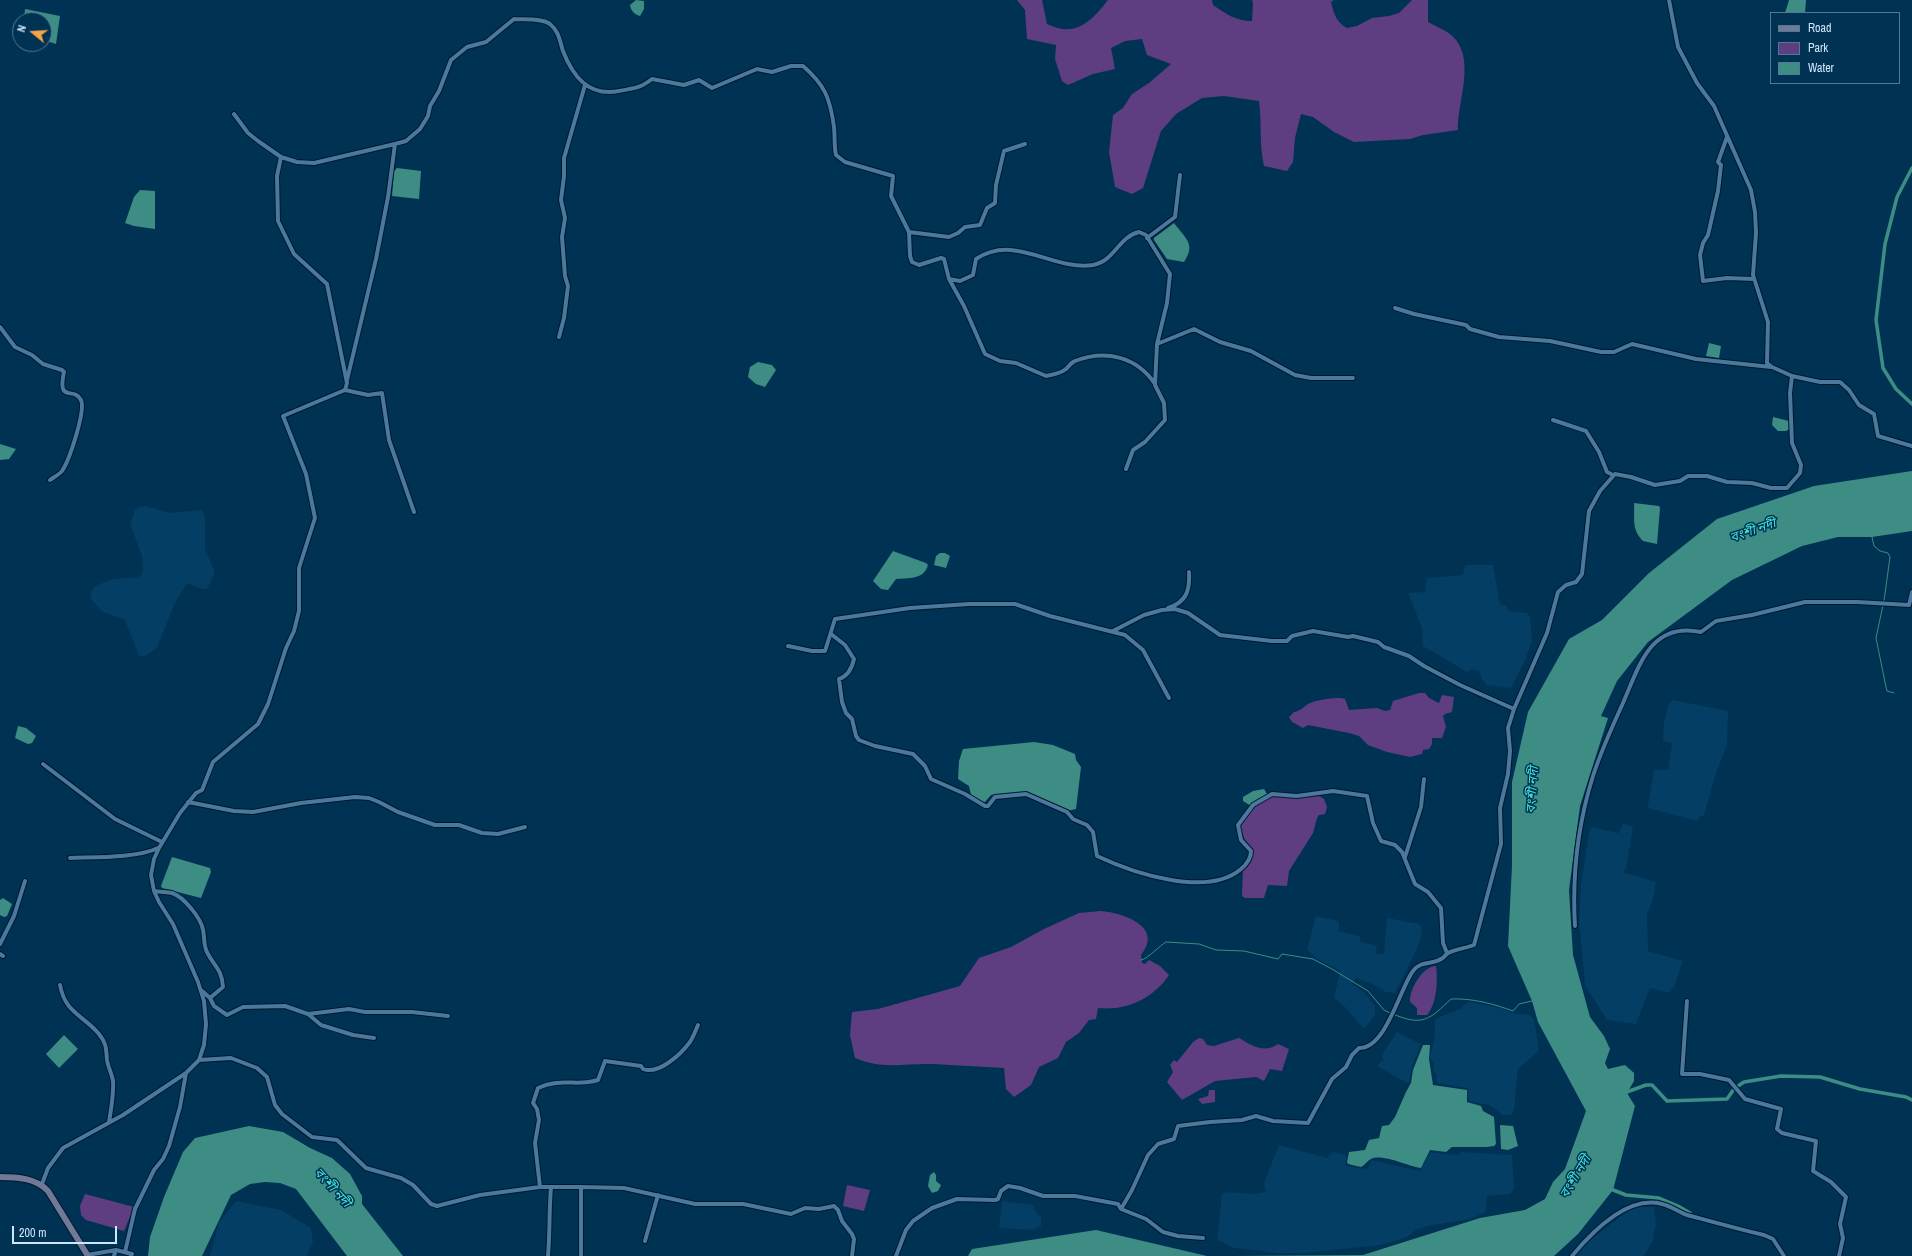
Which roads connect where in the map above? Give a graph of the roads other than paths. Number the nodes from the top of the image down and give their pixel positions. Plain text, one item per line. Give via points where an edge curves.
1 (1669, 0) edge
2 (585, 85) junction
3 (234, 114) dead end
4 (1727, 136) junction
5 (394, 144) junction
6 (1025, 144) dead end
7 (281, 156) junction
8 (1180, 175) dead end
9 (909, 232) junction
10 (1147, 238) junction
11 (949, 279) junction
12 (1754, 279) junction
13 (1395, 308) dead end
14 (0, 327) edge
15 (559, 337) dead end
16 (1157, 344) junction
17 (1772, 367) junction
18 (1792, 376) junction
19 (1353, 378) dead end
20 (347, 383) junction
21 (1155, 385) junction
22 (345, 390) junction
23 (1553, 420) dead end
24 (1912, 446) edge
25 (1126, 469) dead end
26 (1613, 475) junction
27 (50, 480) dead end
28 (414, 512) dead end
29 (1189, 572) dead end
30 (1912, 592) edge
31 (1162, 610) junction
32 (1113, 631) junction
33 (831, 634) junction
34 (788, 646) dead end
35 (1170, 698) dead end
36 (1514, 709) junction
37 (43, 764) dead end
38 (1424, 779) dead end
39 (188, 802) junction
40 (524, 827) dead end
41 (162, 842) junction
42 (159, 848) junction
43 (70, 858) dead end
44 (1405, 858) junction
45 (25, 881) dead end
46 (154, 891) junction
47 (1575, 926) dead end
48 (0, 944) edge
49 (1447, 954) junction
50 (60, 985) dead end
51 (201, 990) junction
52 (210, 998) junction
53 (1687, 1001) dead end
54 (308, 1014) junction
55 (448, 1016) dead end
56 (698, 1025) dead end
57 (374, 1038) dead end
58 (199, 1060) junction
59 (186, 1073) junction
60 (110, 1122) junction
61 (0, 1177) edge
62 (42, 1184) junction
63 (540, 1187) junction
64 (551, 1187) junction
65 (581, 1187) junction
66 (658, 1195) junction
67 (1121, 1209) junction
68 (1203, 1238) dead end
69 (645, 1241) dead end
70 (116, 1250) junction
71 (125, 1252) junction
72 (88, 1255) edge
73 (114, 1256) edge
74 (131, 1256) edge
75 (548, 1256) edge
76 (581, 1256) edge
77 (852, 1256) edge
78 (896, 1256) edge
79 (1572, 1256) edge
80 (1784, 1256) edge
81 (1839, 1256) edge

1 - 4 street via 1678,47 1697,83 1714,106
2 - 5 street via 572,71 557,32 550,24 514,19 486,42 468,48 451,60 428,116 420,128 406,141
2 - 9 street via 600,93 610,93 643,87 652,79 684,85 699,80 712,88 757,69 772,72 791,66 803,66 827,92 836,155 845,162 893,176 891,196
2 - 15 street via 564,158 561,200 565,218 562,237 568,286
3 - 7 street via 248,132
4 - 12 street via 1754,201
4 - 12 street via 1718,162 1721,165 1718,191 1708,235 1700,255 1703,281 1727,278
5 - 7 street via 314,163 297,162
5 - 20 street via 388,196 376,258
6 - 9 street via 1004,151 996,185 995,203 987,208 980,225 965,228 949,237
7 - 20 street via 277,176 278,221 294,254 327,284
8 - 10 street via 1175,217
9 - 11 street via 912,262 919,265 944,259
10 - 11 street via 1141,232 1131,235 1122,241 1111,257 1092,265 1049,260 1018,249 997,251 976,259 973,275 968,278 960,281
10 - 16 street via 1170,274 1167,303
11 - 21 street via 985,354 1000,361 1016,363 1046,376 1064,370 1074,361 1095,356 1117,356 1145,370
12 - 17 street via 1768,322 1767,363
13 - 17 street via 1466,325 1470,329 1499,337 1550,341 1601,352 1614,352 1632,344 1696,359
14 - 27 street via 15,347 43,364 62,370 62,389 81,400 78,432 62,471
16 - 19 street via 1194,329 1220,342 1251,351 1294,375 1311,378
16 - 21 street
17 - 18 street
18 - 24 street via 1820,382 1840,382 1859,405 1874,414 1878,436
18 - 26 street via 1792,443 1801,465 1800,473 1787,488 1727,482 1707,476 1688,476 1680,481 1655,485 1631,476
20 - 22 street
21 - 25 street via 1164,403 1165,420 1145,442 1133,450
22 - 28 street via 368,395 382,393 389,440
22 - 39 street via 283,416 306,474 315,518 299,568 299,611 268,704 258,724 213,762 202,790
23 - 26 street via 1586,431 1607,472
26 - 36 street via 1589,511 1582,574 1576,582 1566,585 1558,592 1547,633
29 - 31 street via 1188,590 1182,601 1178,605
30 - 47 street via 1909,605 1804,602 1716,621 1701,632 1669,632 1661,638 1637,667 1592,777 1575,870
31 - 32 street via 1144,615
31 - 36 street via 1175,609 1188,613 1220,635 1287,641 1292,636 1313,631 1371,640 1409,656 1460,685
32 - 33 street via 1004,603 910,608 835,620
32 - 35 street via 1125,635 1143,650
33 - 34 street via 825,651
33 - 44 street via 845,645 854,658 850,670 839,679 842,702 846,713 852,719 859,740 913,754 925,766 931,780 965,794 985,806 988,806 995,797 1026,794 1067,812 1073,819 1087,825 1094,832 1098,857 1139,872 1181,882 1225,879 1243,868 1250,858 1251,851 1241,840 1238,825 1254,805 1272,794 1297,796 1333,791 1367,796 1380,840 1395,845
36 - 49 street via 1508,728 1508,774 1500,808 1501,844 1476,940 1473,946
37 - 41 street via 115,819
38 - 44 street via 1421,808
39 - 40 street via 253,812 356,797 374,800 398,812 435,825 459,825 482,833 498,834
39 - 41 street
41 - 42 street
42 - 43 street via 148,852 113,856
42 - 46 street via 151,875
44 - 49 street via 1415,884 1428,892 1441,908 1443,943
45 - 48 street via 14,916
46 - 51 street via 192,964
46 - 52 street via 173,893 198,916 204,944 222,976 223,987
49 - 67 street via 1441,960 1422,963 1414,970 1376,1040 1364,1048 1359,1048 1346,1067 1332,1079 1308,1123 1273,1121 1256,1116 1242,1120 1178,1126 1174,1139 1158,1144 1148,1155
50 - 60 street via 69,1009 84,1019 100,1036 108,1052 107,1060 113,1081
51 - 52 street
51 - 58 street via 206,1024 204,1045
52 - 54 street via 214,1006 227,1015 236,1009 256,1005 285,1006
53 - 81 street via 1682,1074 1700,1074 1729,1080 1745,1099 1781,1109 1777,1129 1782,1133 1816,1141 1813,1171 1831,1182 1846,1197 1840,1224 1843,1238
54 - 55 street via 349,1009
54 - 57 street via 321,1025 353,1035
56 - 63 street via 690,1041 675,1057 655,1070 648,1071 641,1066 605,1062 598,1080 556,1082 538,1088 533,1103 539,1120 535,1143
58 - 59 street
58 - 63 street via 231,1058 258,1068 266,1077 275,1105 282,1114 312,1137 337,1140 366,1168 401,1178 413,1185 434,1205 439,1206 480,1195
59 - 60 street via 123,1116
59 - 71 street via 169,1146 135,1209
60 - 62 street via 63,1148 48,1168
61 - 62 street
62 - 72 street
63 - 64 street
64 - 65 street
64 - 75 street
65 - 66 street via 624,1188
65 - 76 street
66 - 69 street
66 - 77 street via 695,1204 743,1204 791,1214 805,1208 834,1206 854,1239
67 - 68 street via 1146,1219 1163,1232
67 - 78 street via 1118,1204 1104,1200 1075,1196 1043,1196 1008,1186 1003,1189 998,1199 956,1199 913,1221 906,1230
70 - 71 street
70 - 72 street
70 - 73 street
71 - 74 street via 132,1254
79 - 80 street via 1590,1235 1621,1211 1631,1206 1653,1203 1663,1204 1686,1215 1764,1235 1773,1239

